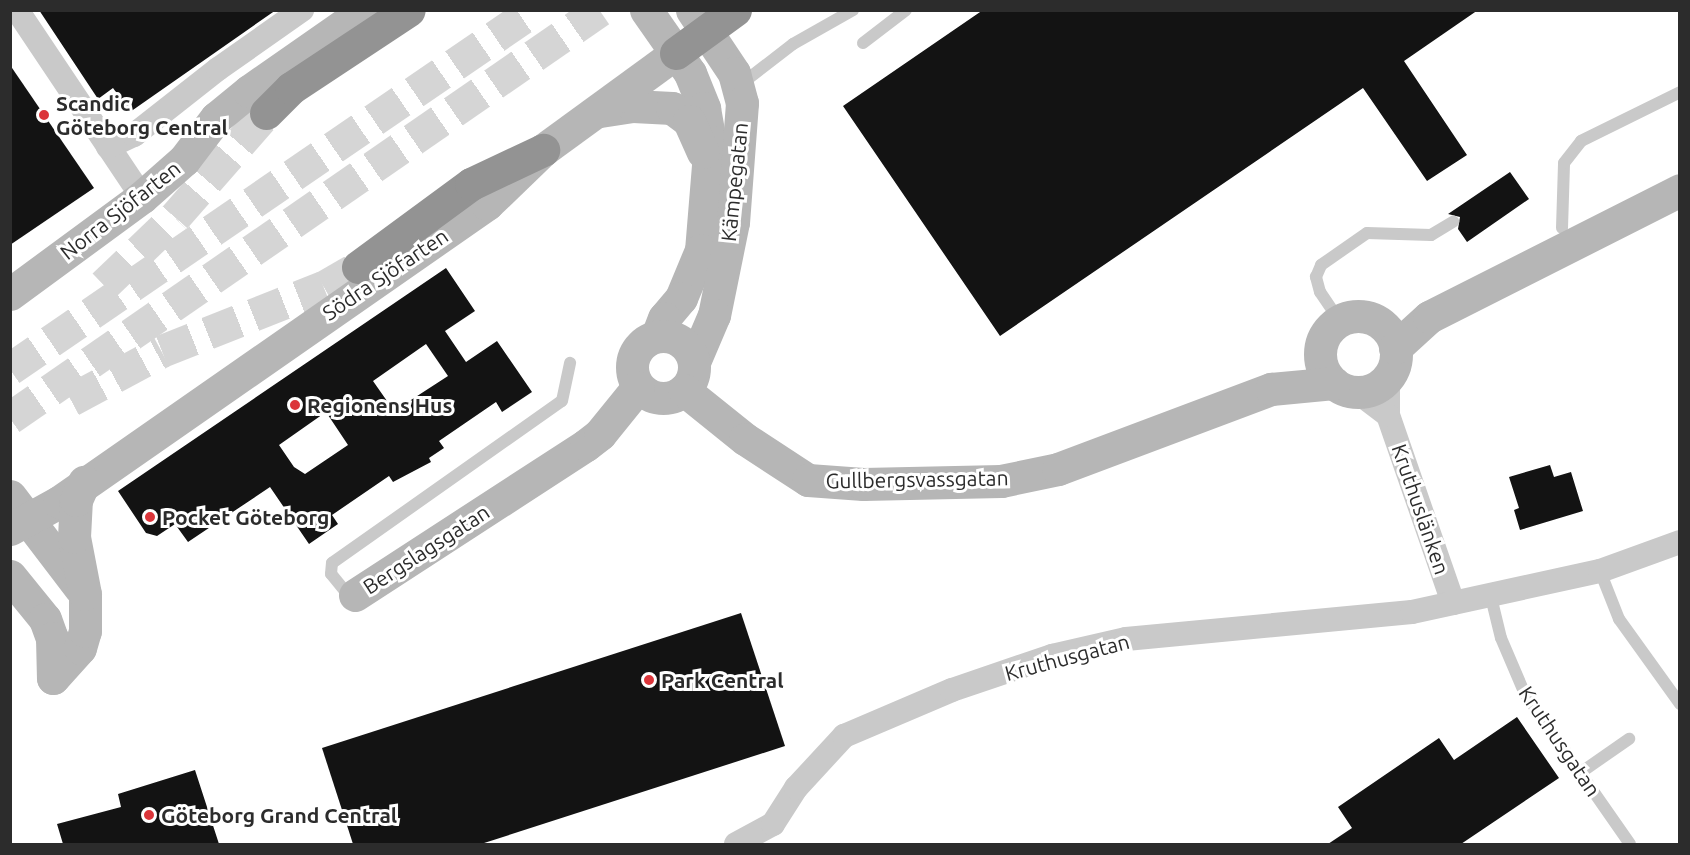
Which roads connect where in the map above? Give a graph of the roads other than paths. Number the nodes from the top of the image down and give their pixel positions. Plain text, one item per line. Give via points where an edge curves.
1 (17, 10) edge
2 (302, 10) edge
3 (365, 10) edge
4 (409, 10) edge
5 (646, 10) edge
6 (735, 10) edge
7 (853, 10) edge
8 (906, 10) edge
9 (699, 21) edge
10 (863, 43) dead end
11 (676, 53) junction
12 (739, 86) junction
13 (1680, 92) edge
14 (598, 111) junction
15 (266, 113) tunnel mouth
16 (108, 147) junction
17 (543, 150) junction
18 (710, 165) junction
19 (1680, 190) edge
20 (142, 197) junction
21 (1453, 222) dead end
22 (1568, 234) junction
23 (358, 267) tunnel mouth
24 (10, 294) edge
25 (1429, 317) junction
26 (1374, 319) junction
27 (1330, 331) junction
28 (657, 336) junction
29 (1392, 362) junction
30 (570, 363) dead end
31 (689, 376) junction
32 (638, 387) junction
33 (1345, 387) junction
34 (1271, 389) junction
35 (1388, 416) junction
36 (84, 482) junction
37 (17, 515) edge
38 (1680, 542) edge
39 (1599, 571) junction
40 (10, 576) edge
41 (355, 595) joint
42 (1491, 597) junction
43 (1453, 603) junction
44 (86, 605) junction
45 (1680, 704) edge
46 (1629, 739) dead end
47 (1580, 773) junction
48 (736, 844) edge
49 (1630, 844) edge

1 - 16 street
2 - 16 street via 209,75 134,135
3 - 20 street, Norra Sjöfarten via 216,118 184,160
4 - 15 highway via 291,88
5 - 11 street, Kämpegatan
6 - 9 highway
7 - 12 lane via 792,44
8 - 10 lane
9 - 11 highway
9 - 12 street, Kämpegatan
11 - 14 street, Södra Sjöfarten
11 - 18 street, Kämpegatan via 704,108
12 - 31 street, Kämpegatan via 741,143 733,222 714,315
13 - 22 lane via 1581,141 1564,163
14 - 17 street, Södra Sjöfarten
14 - 18 street, Kämpegatan via 633,106 672,108 689,121
16 - 20 street
17 - 23 highway via 471,184
17 - 36 street, Södra Sjöfarten via 487,204
18 - 28 street, Kämpegatan via 701,250 681,298 664,318
19 - 22 street, Gullbergsvassgatan
20 - 24 street, Norra Sjöfarten
21 - 27 lane via 1431,235 1367,233 1321,265 1316,277
22 - 25 street, Gullbergsvassgatan
25 - 26 street, Gullbergsvassgatan
25 - 29 street, Gullbergsvassgatan
26 - 27 street, Gullbergsvassgatan via 1357,316
26 - 29 street via 1388,331
27 - 33 street via 1321,364
27 - 34 street, Gullbergsvassgatan
28 - 31 street via 678,340
28 - 32 street via 644,342 635,353 631,366
29 - 33 street, Gullbergsvassgatan via 1374,388
29 - 35 street, Kruthuslänken
30 - 41 lane, Bergslagsgatan via 562,401 332,563 331,574 345,591
31 - 32 street via 661,399
31 - 34 street, Gullbergsvassgatan via 745,439 808,480 863,484 1001,481 1058,469
32 - 41 street, Bergslagsgatan via 600,434 586,445
33 - 34 street, Gullbergsvassgatan
33 - 35 street, Kruthuslänken
35 - 43 street, Kruthuslänken
36 - 37 street, Södra Sjöfarten
36 - 44 street via 75,500 74,537
37 - 44 street
38 - 39 street, Kruthusgatan
39 - 42 street, Kruthusgatan
39 - 45 lane via 1619,619
40 - 44 street via 45,619 52,638 53,678 80,648
42 - 43 street, Kruthusgatan
42 - 47 lane, Kruthusgatan via 1502,638 1524,692
43 - 48 street, Kruthusgatan via 1412,612 1126,639 1031,663 952,690 844,736 796,788 773,824
46 - 47 lane
47 - 49 lane, Kruthusgatan

